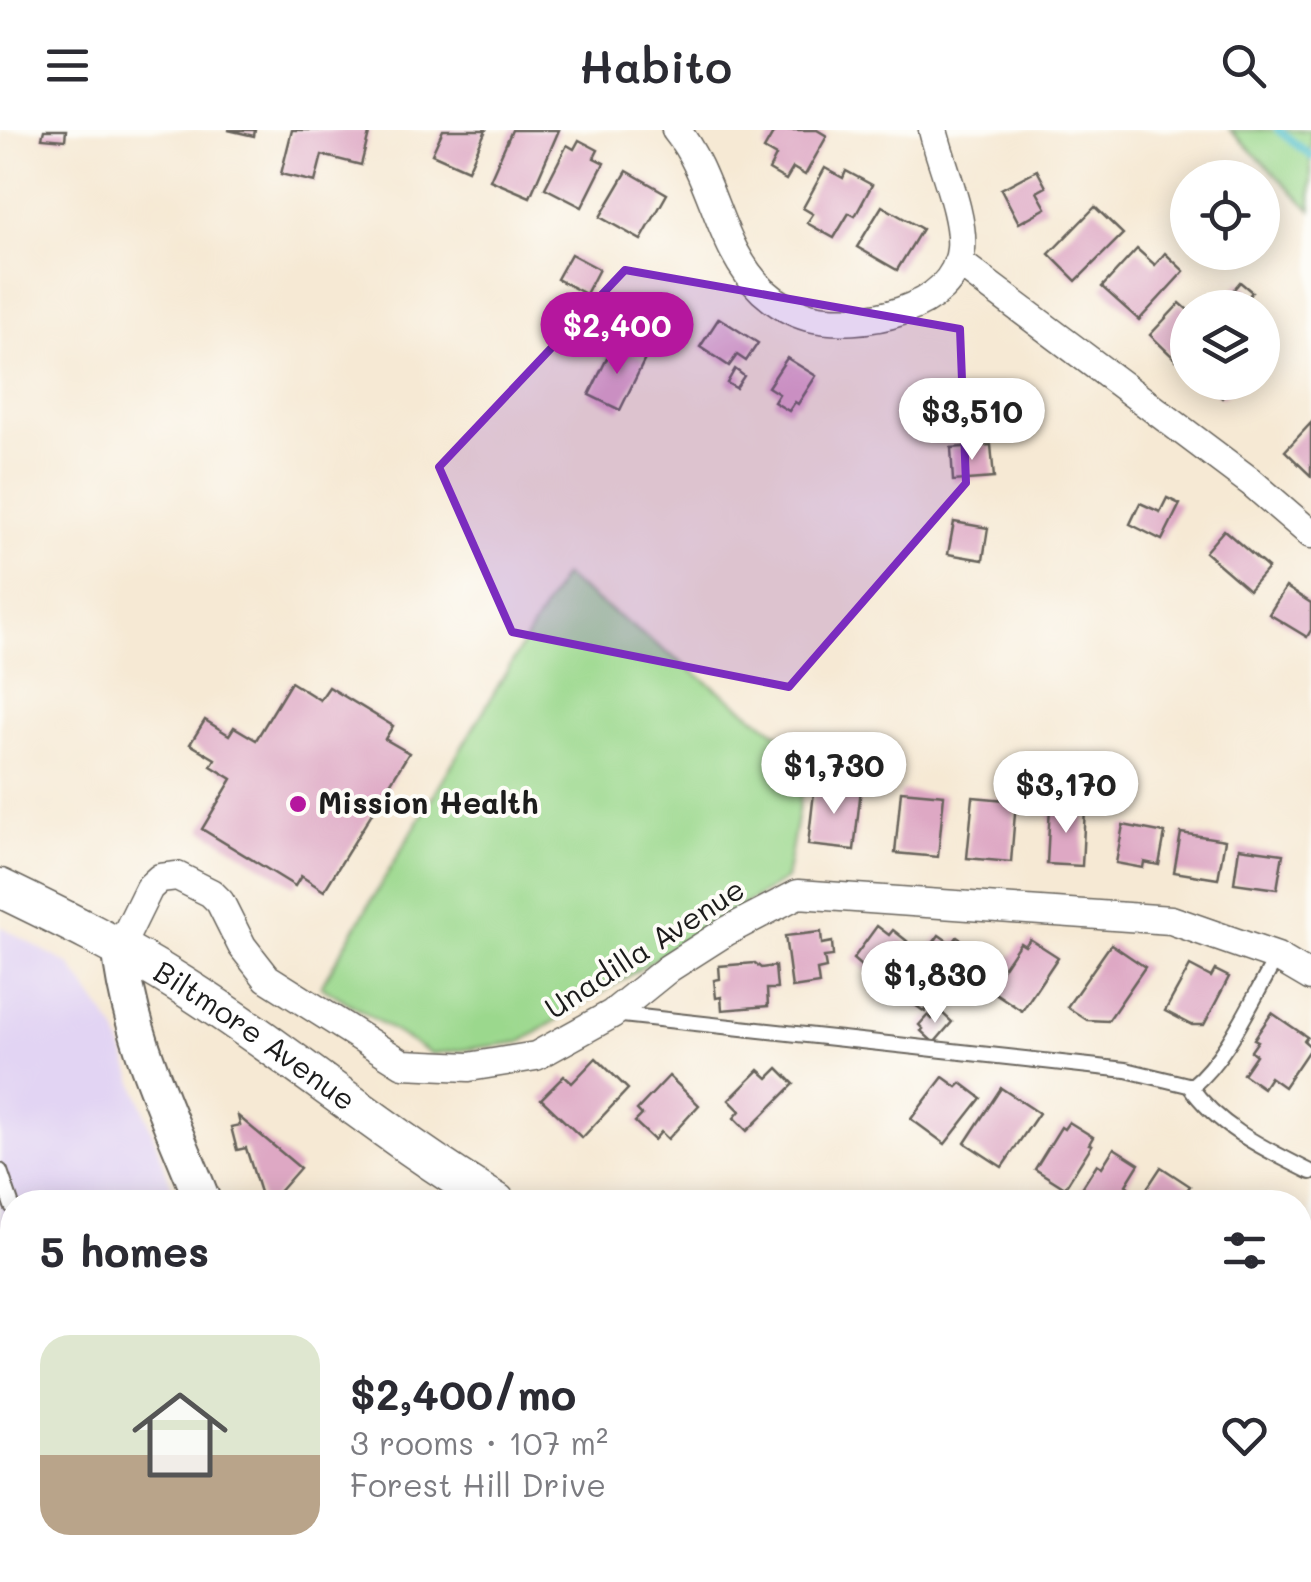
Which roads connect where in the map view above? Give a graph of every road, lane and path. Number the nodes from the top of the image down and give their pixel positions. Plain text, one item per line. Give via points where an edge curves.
1 (676, 130) edge
2 (933, 130) edge
3 (958, 262) junction
4 (1311, 534) edge
5 (0, 888) edge
6 (120, 947) junction
7 (1277, 957) junction
8 (1311, 977) edge
9 (612, 1014) junction
10 (1189, 1085) junction
11 (1311, 1172) edge
12 (198, 1190) edge
13 (478, 1190) edge

1 - 3 street via 701,168 748,274 786,308 833,320 891,312 925,301
2 - 3 street via 961,238
3 - 4 street via 1252,482
5 - 6 main road, Biltmore Avenue
6 - 9 street, Unadilla Avenue via 149,888 160,878 178,876 220,902 267,978 403,1064 469,1067 536,1056
6 - 12 street via 135,1026
6 - 13 main road, Biltmore Avenue
7 - 8 street, Unadilla Avenue
7 - 9 street, Unadilla Avenue via 1171,920 798,894 669,968
7 - 10 lane via 1213,1063
9 - 10 lane via 1126,1070
10 - 11 lane via 1242,1135

